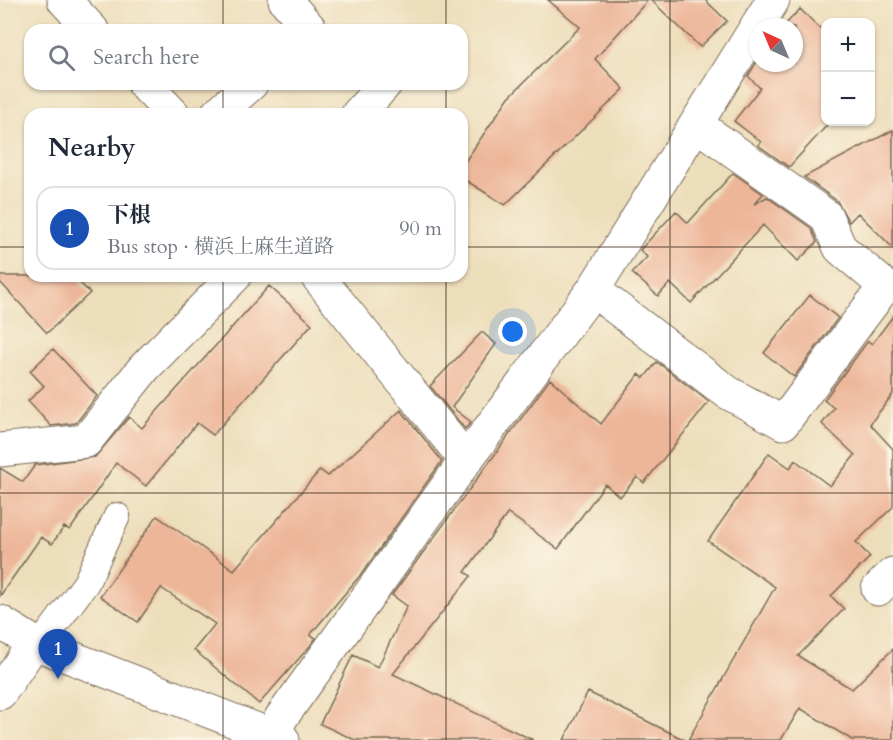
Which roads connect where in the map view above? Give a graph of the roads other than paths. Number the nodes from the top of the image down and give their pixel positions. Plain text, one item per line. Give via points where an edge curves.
1 (64, 0) edge
2 (285, 0) edge
3 (773, 0) edge
4 (86, 24) edge
5 (306, 24) edge
6 (150, 90) edge
7 (244, 90) edge
8 (380, 90) edge
9 (167, 108) edge
10 (224, 108) edge
11 (363, 108) edge
12 (698, 125) junction
13 (229, 282) edge
14 (322, 282) edge
15 (593, 290) junction
16 (0, 450) edge
17 (466, 460) junction
18 (117, 516) dead end
19 (0, 622) edge
20 (37, 644) junction
21 (0, 693) edge
22 (278, 738) edge

1 - 4 street
2 - 5 street
3 - 12 street
6 - 9 street
7 - 10 street
8 - 11 street
12 - 15 street
12 - 15 street via 826,216 840,248 885,286 783,423 727,392
13 - 16 street via 144,368 86,441
14 - 17 street
15 - 17 street
17 - 22 street via 281,718
18 - 20 lane via 86,583
19 - 20 street
20 - 21 street
20 - 22 street

